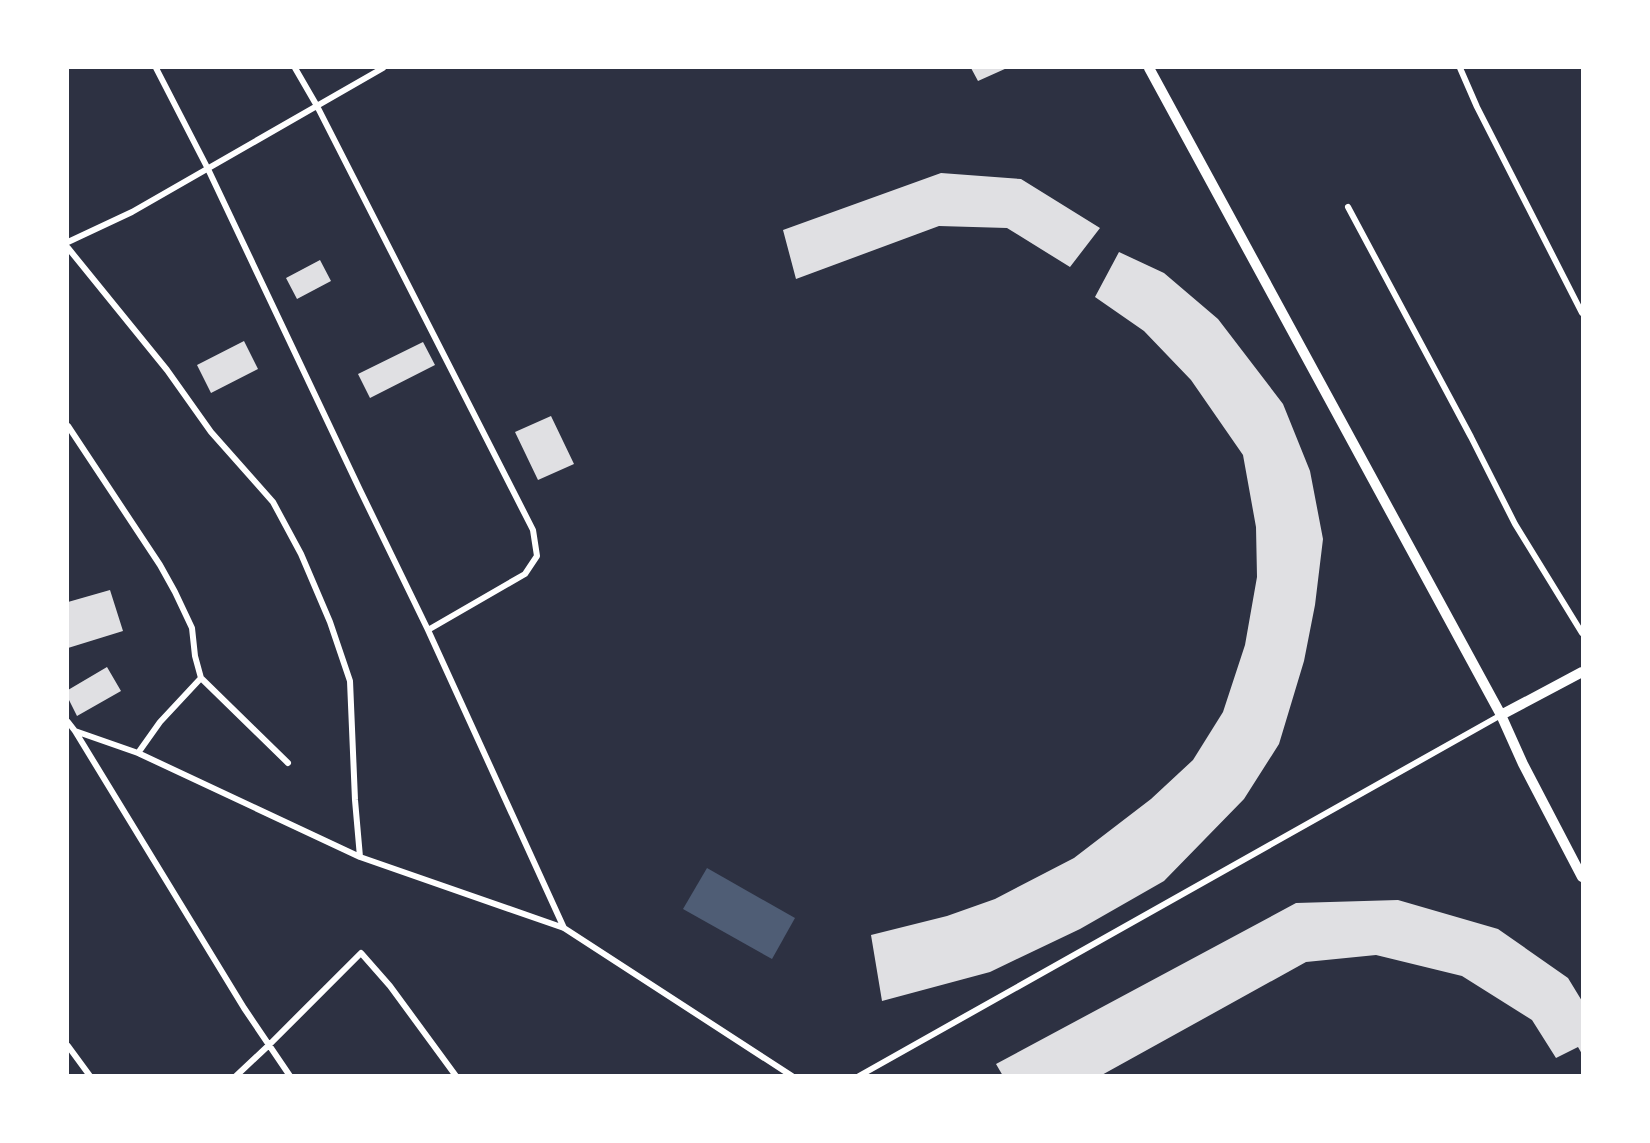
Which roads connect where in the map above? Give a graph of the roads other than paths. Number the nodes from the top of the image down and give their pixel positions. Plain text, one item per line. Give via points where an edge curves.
1 (156, 68) edge
2 (296, 68) edge
3 (382, 68) edge
4 (1149, 68) edge
5 (1460, 68) edge
6 (317, 106) junction
7 (208, 169) junction
8 (1348, 207) dead end
9 (68, 242) edge
10 (68, 248) edge
11 (1582, 313) edge
12 (68, 426) edge
13 (428, 630) junction
14 (1582, 633) edge
15 (1582, 672) edge
16 (201, 678) junction
17 (1501, 715) junction
18 (68, 722) edge
19 (75, 731) junction
20 (138, 753) junction
21 (288, 763) dead end
22 (360, 857) junction
23 (1582, 877) edge
24 (564, 928) junction
25 (269, 1045) junction
26 (68, 1046) edge
27 (90, 1076) edge
28 (236, 1076) edge
29 (290, 1076) edge
30 (456, 1076) edge
31 (792, 1076) edge
32 (859, 1076) edge

1 - 7 street
2 - 6 street
3 - 6 street
4 - 17 street
5 - 11 street
6 - 7 street
6 - 13 street via 533,530 537,556 525,574
7 - 9 street
7 - 13 street
8 - 14 street via 1515,524
10 - 22 street via 167,369 211,432 273,502 301,554 350,681
12 - 16 street via 175,592 192,628
13 - 24 street
15 - 17 street
16 - 20 street via 160,722
16 - 21 street
17 - 23 street via 1522,764
17 - 32 street
18 - 19 street
19 - 20 street
19 - 25 street
20 - 22 street
22 - 24 street
24 - 31 street
25 - 28 street
25 - 29 street
25 - 30 street via 361,953
26 - 27 street

